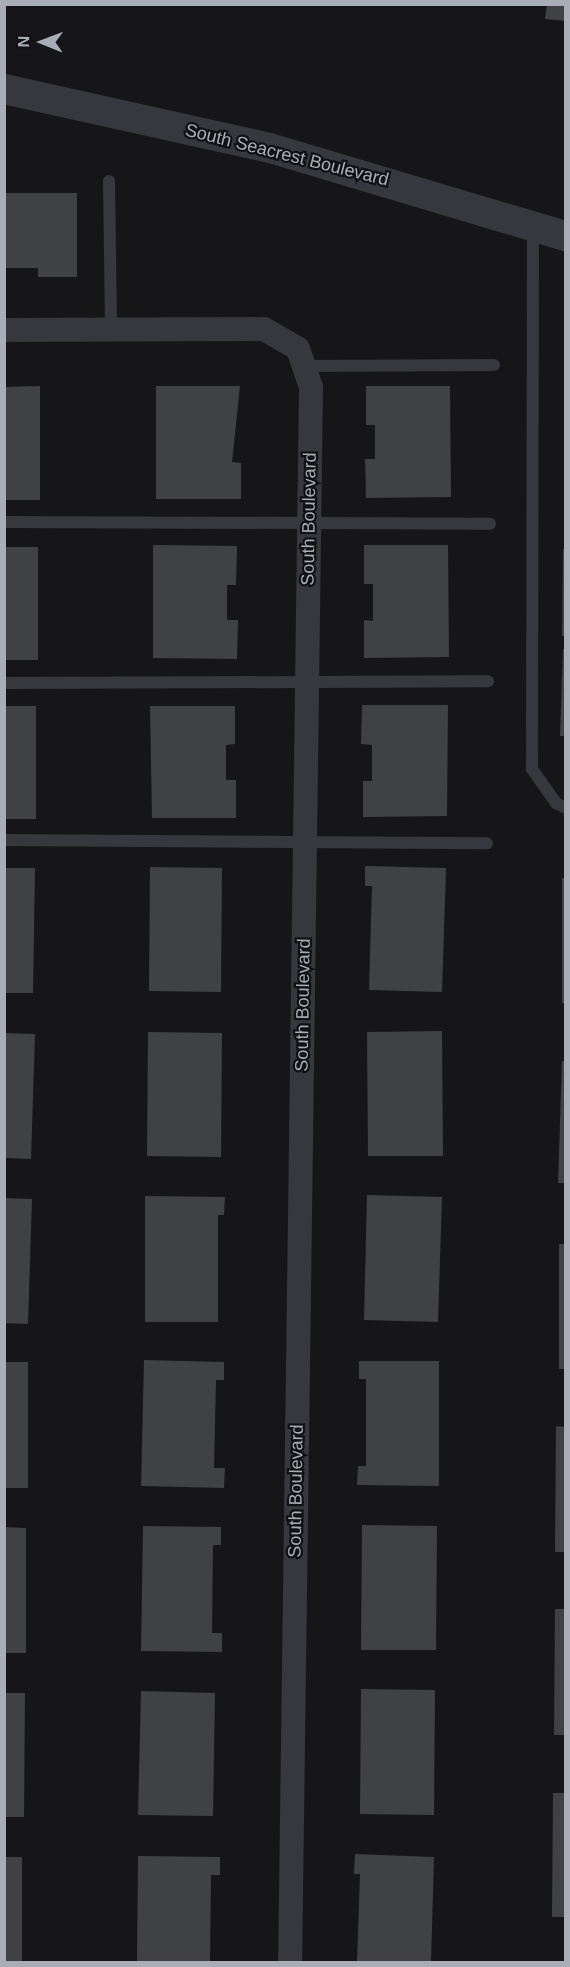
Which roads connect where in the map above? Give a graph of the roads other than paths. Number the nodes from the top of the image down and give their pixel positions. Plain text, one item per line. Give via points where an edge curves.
1 (4, 89) edge
2 (110, 181) dead end
3 (533, 225) junction
4 (566, 237) edge
5 (4, 330) edge
6 (111, 330) junction
7 (494, 365) dead end
8 (307, 366) junction
9 (4, 522) edge
10 (309, 524) junction
11 (490, 524) dead end
12 (307, 681) junction
13 (488, 681) dead end
14 (4, 683) edge
15 (566, 808) edge
16 (305, 838) junction
17 (4, 840) edge
18 (487, 843) dead end
19 (290, 1962) edge

1 - 3 street, South Seacrest Boulevard via 270,148
2 - 6 lane
3 - 4 street, South Seacrest Boulevard
3 - 15 lane via 532,769 541,787
5 - 6 street
6 - 8 street via 264,329 298,349
7 - 8 lane
8 - 10 street, South Boulevard
9 - 10 lane
10 - 11 lane
10 - 12 street, South Boulevard
12 - 13 lane
12 - 14 lane
12 - 16 street, South Boulevard
16 - 17 lane
16 - 18 lane
16 - 19 street, South Boulevard

